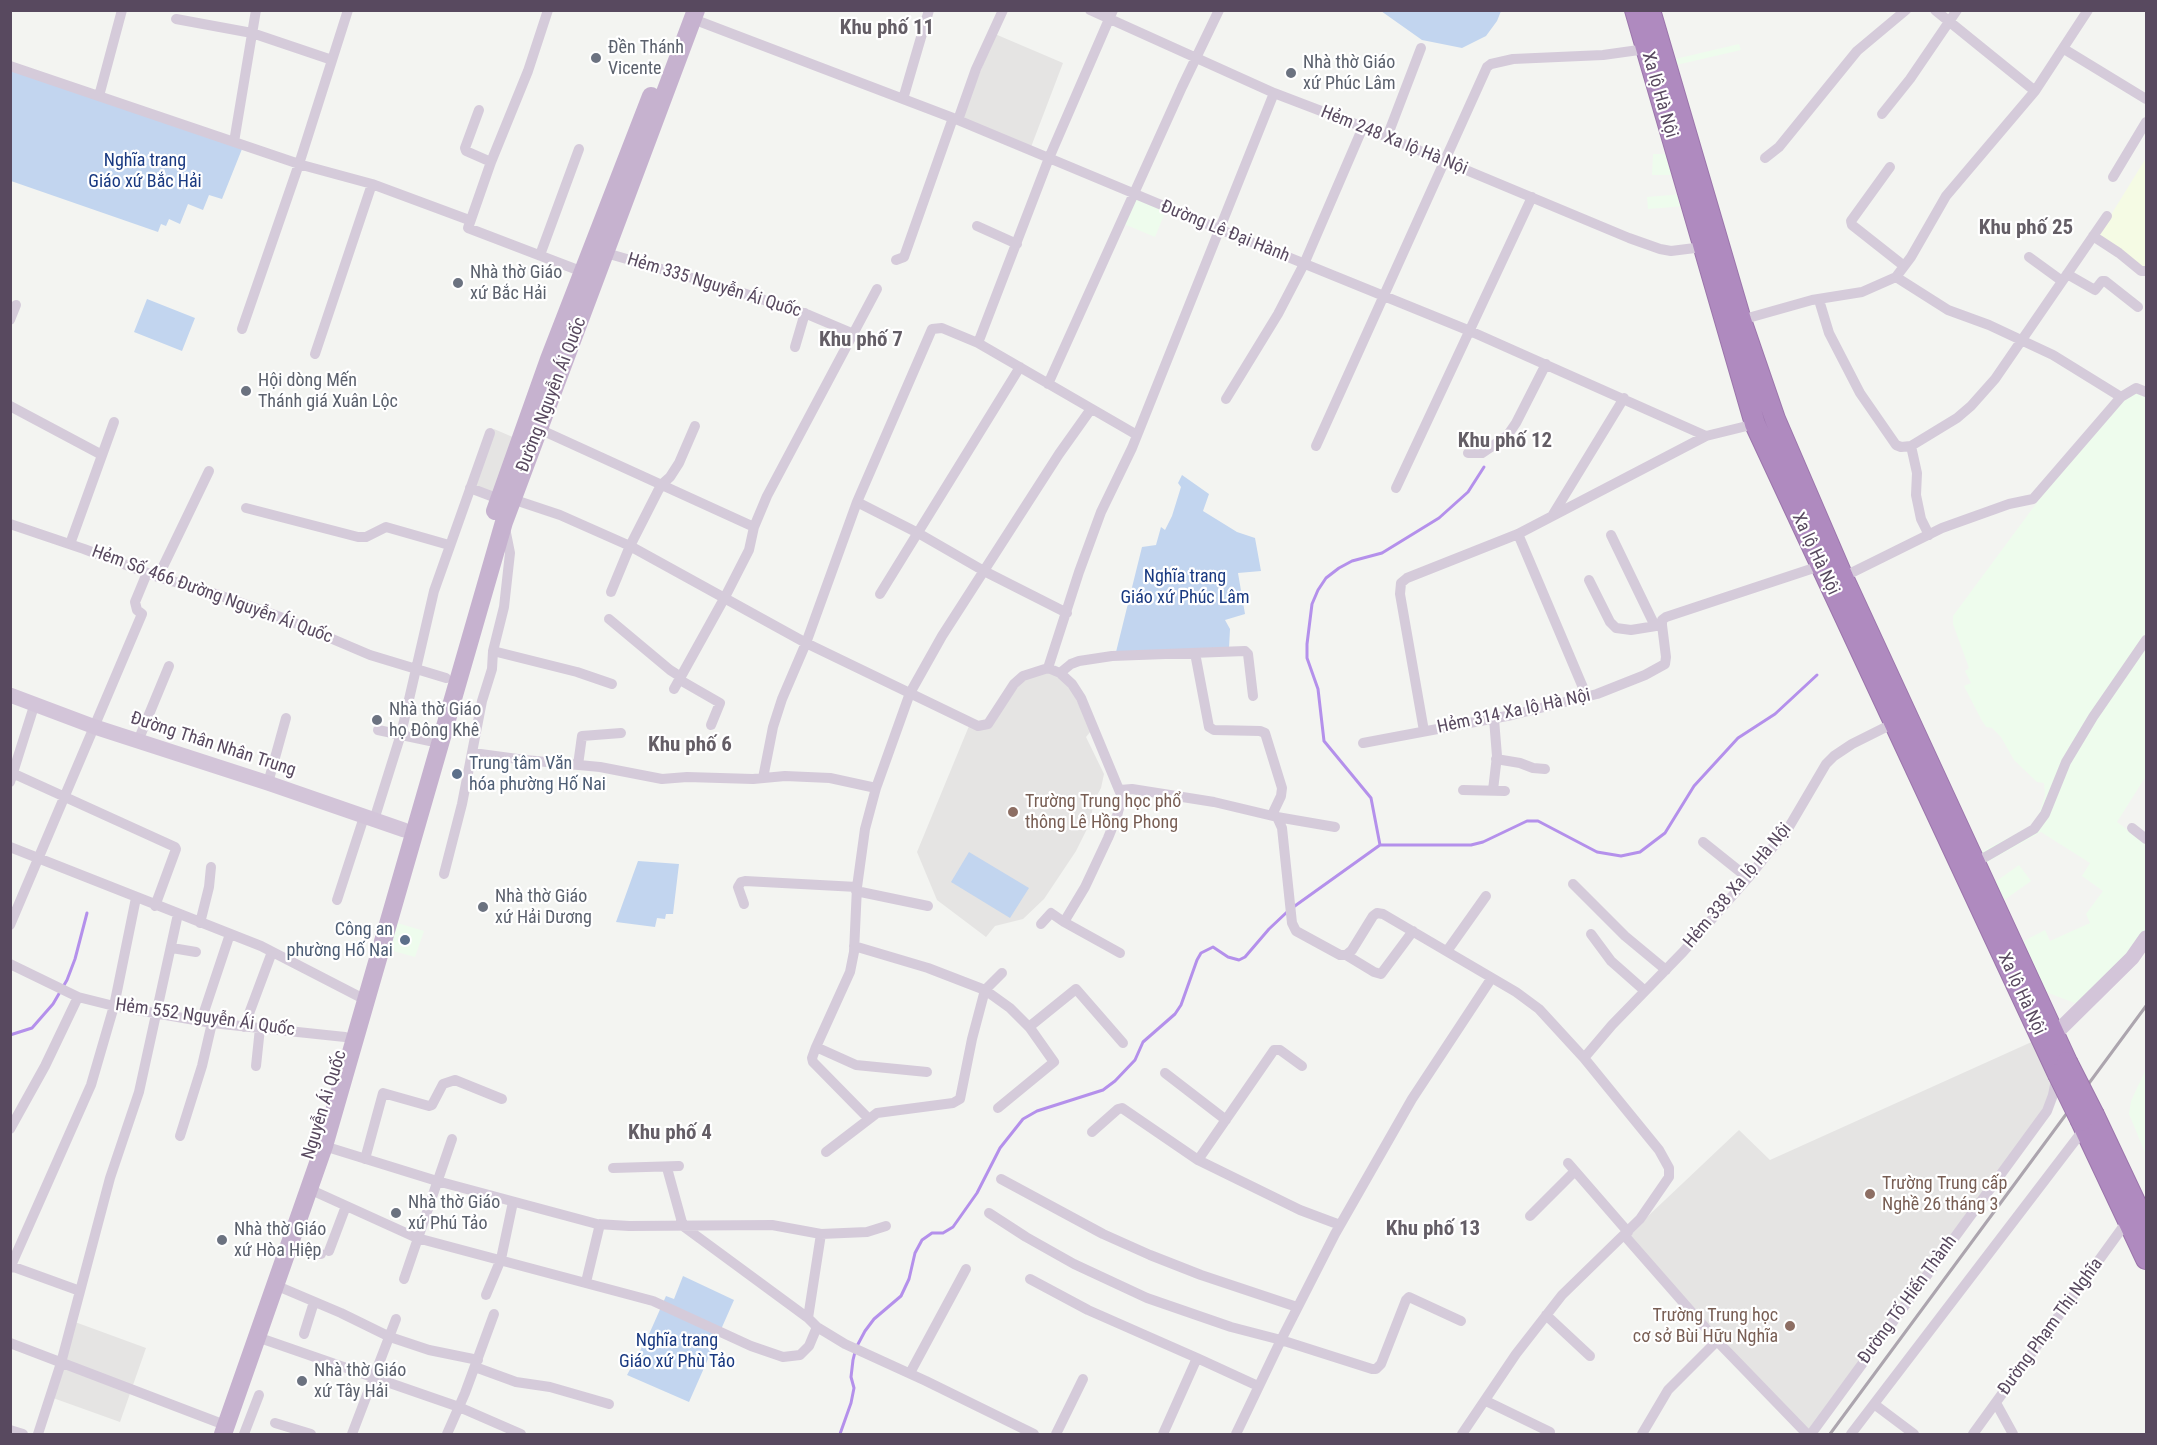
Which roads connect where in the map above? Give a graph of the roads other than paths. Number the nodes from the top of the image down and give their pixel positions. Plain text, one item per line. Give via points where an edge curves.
1 (122, 10) edge
2 (256, 10) edge
3 (348, 10) edge
4 (549, 10) edge
5 (929, 10) edge
6 (1002, 10) edge
7 (1090, 10) edge
8 (1219, 10) edge
9 (1905, 10) edge
10 (1935, 10) edge
11 (1957, 10) edge
12 (2088, 10) edge
13 (691, 13) edge
14 (1643, 13) edge
15 (1111, 14) edge
16 (176, 19) dead end
17 (1949, 22) junction
18 (252, 33) junction
19 (1653, 47) junction
20 (1421, 48) dead end
21 (2064, 49) junction
22 (1197, 58) junction
23 (332, 60) junction
24 (10, 66) edge
25 (2035, 91) junction
26 (1274, 93) junction
27 (99, 96) junction
28 (903, 99) junction
29 (2146, 99) edge
30 (479, 110) dead end
31 (1882, 114) dead end
32 (955, 119) junction
33 (2146, 122) edge
34 (1363, 127) junction
35 (1387, 137) junction
36 (234, 142) junction
37 (579, 149) dead end
38 (1049, 158) junction
39 (1765, 158) dead end
40 (490, 162) junction
41 (1445, 162) junction
42 (299, 164) junction
43 (1890, 167) dead end
44 (2112, 177) dead end
45 (372, 184) junction
46 (1134, 194) junction
47 (1532, 197) junction
48 (2107, 216) dead end
49 (469, 220) junction
50 (977, 226) dead end
51 (1219, 230) junction
52 (2093, 236) junction
53 (1017, 244) junction
54 (1703, 247) junction
55 (606, 253) junction
56 (540, 255) junction
57 (2029, 257) dead end
58 (896, 260) dead end
59 (1304, 264) junction
60 (1904, 266) junction
61 (2146, 271) edge
62 (590, 275) junction
63 (1896, 277) junction
64 (2065, 277) junction
65 (877, 289) dead end
66 (1384, 296) junction
67 (1819, 300) junction
68 (16, 305) dead end
69 (2138, 307) dead end
70 (805, 313) junction
71 (10, 320) edge
72 (1741, 320) junction
73 (242, 329) dead end
74 (1470, 331) junction
75 (854, 334) junction
76 (2021, 340) junction
77 (978, 343) junction
78 (795, 347) dead end
79 (315, 354) dead end
80 (1546, 364) junction
81 (1020, 367) junction
82 (1048, 384) junction
83 (2146, 392) edge
84 (2121, 397) junction
85 (1624, 398) junction
86 (1226, 399) dead end
87 (10, 406) edge
88 (1091, 409) junction
89 (114, 422) dead end
90 (1755, 424) junction
91 (695, 426) dead end
92 (539, 429) junction
93 (490, 433) dead end
94 (1137, 435) junction
95 (1706, 436) junction
96 (1316, 446) dead end
97 (1911, 446) junction
98 (1468, 453) dead end
99 (102, 455) junction
100 (209, 471) dead end
101 (661, 485) junction
102 (470, 488) junction
103 (1396, 488) dead end
104 (506, 499) junction
105 (857, 502) junction
106 (246, 508) dead end
107 (1552, 516) junction
108 (504, 522) junction
109 (10, 524) edge
110 (754, 527) junction
111 (918, 533) junction
112 (1518, 534) junction
113 (1611, 535) dead end
114 (1929, 536) junction
115 (70, 544) junction
116 (449, 545) junction
117 (630, 546) junction
118 (1820, 566) junction
119 (984, 571) junction
120 (147, 573) junction
121 (1843, 576) junction
122 (158, 577) junction
123 (1589, 579) dead end
124 (611, 592) dead end
125 (880, 594) dead end
126 (725, 597) junction
127 (1066, 613) junction
128 (609, 619) dead end
129 (1658, 626) junction
130 (2146, 640) edge
131 (807, 643) junction
132 (493, 651) junction
133 (1195, 653) junction
134 (169, 666) dead end
135 (1048, 668) junction
136 (417, 670) junction
137 (1060, 673) junction
138 (446, 678) junction
139 (678, 682) junction
140 (612, 684) dead end
141 (910, 693) junction
142 (10, 695) edge
143 (1253, 696) dead end
144 (1587, 697) junction
145 (35, 704) junction
146 (286, 718) dead end
147 (1494, 719) junction
148 (1894, 723) junction
149 (711, 725) dead end
150 (95, 727) junction
151 (378, 730) dead end
152 (1424, 731) junction
153 (621, 733) dead end
154 (401, 734) junction
155 (138, 741) junction
156 (430, 741) junction
157 (1363, 743) dead end
158 (473, 753) junction
159 (1496, 759) junction
160 (578, 765) junction
161 (1545, 769) dead end
162 (11, 776) edge
163 (428, 777) junction
164 (763, 778) junction
165 (268, 783) junction
166 (876, 788) junction
167 (1120, 790) junction
168 (1463, 790) dead end
169 (1493, 790) junction
170 (1505, 790) dead end
171 (64, 797) junction
172 (1275, 816) junction
173 (369, 818) junction
174 (1335, 826) dead end
175 (2132, 828) dead end
176 (404, 830) junction
177 (2146, 839) edge
178 (1703, 842) dead end
179 (10, 847) edge
180 (38, 858) junction
181 (1975, 862) junction
182 (211, 867) dead end
183 (444, 874) dead end
184 (1748, 878) junction
185 (1573, 884) dead end
186 (857, 889) junction
187 (1486, 896) dead end
188 (136, 898) junction
189 (15, 900) edge
190 (337, 900) dead end
191 (744, 904) dead end
192 (155, 906) junction
193 (928, 906) dead end
194 (178, 914) junction
195 (1064, 922) junction
196 (200, 923) junction
197 (1041, 924) dead end
198 (10, 925) edge
199 (1413, 931) junction
200 (230, 934) junction
201 (1591, 934) dead end
202 (2146, 938) edge
203 (854, 946) junction
204 (172, 948) junction
205 (1447, 951) junction
206 (196, 952) dead end
207 (272, 952) junction
208 (1120, 953) dead end
209 (1347, 955) junction
210 (10, 964) edge
211 (1666, 970) junction
212 (1002, 973) dead end
213 (1491, 979) junction
214 (985, 990) junction
215 (1645, 991) junction
216 (358, 996) junction
217 (78, 997) junction
218 (114, 1006) junction
219 (158, 1014) junction
220 (207, 1022) junction
221 (244, 1027) junction
222 (1029, 1027) junction
223 (260, 1028) junction
224 (345, 1037) junction
225 (2049, 1038) junction
226 (1124, 1043) dead end
227 (816, 1047) junction
228 (1584, 1058) junction
229 (256, 1066) dead end
230 (1302, 1066) dead end
231 (2062, 1068) junction
232 (927, 1072) dead end
233 (1165, 1073) dead end
234 (502, 1099) dead end
235 (998, 1108) dead end
236 (868, 1118) junction
237 (1226, 1120) junction
238 (2086, 1122) junction
239 (10, 1129) edge
240 (1092, 1132) dead end
241 (180, 1136) dead end
242 (452, 1139) dead end
243 (319, 1149) junction
244 (826, 1152) dead end
245 (365, 1159) junction
246 (1198, 1160) junction
247 (679, 1166) dead end
248 (613, 1168) dead end
249 (667, 1168) junction
250 (1001, 1179) dead end
251 (437, 1181) junction
252 (309, 1189) junction
253 (513, 1202) junction
254 (346, 1206) junction
255 (989, 1213) dead end
256 (1530, 1216) dead end
257 (2137, 1222) edge
258 (600, 1224) junction
259 (1340, 1225) junction
260 (683, 1226) junction
261 (886, 1226) dead end
262 (1626, 1233) junction
263 (821, 1234) junction
264 (417, 1238) junction
265 (291, 1243) junction
266 (501, 1259) junction
267 (2146, 1259) edge
268 (11, 1267) edge
269 (966, 1269) dead end
270 (404, 1279) dead end
271 (1029, 1279) dead end
272 (586, 1282) junction
273 (275, 1285) junction
274 (80, 1291) junction
275 (486, 1295) dead end
276 (314, 1302) junction
277 (1297, 1307) junction
278 (494, 1314) dead end
279 (1546, 1315) junction
280 (396, 1318) dead end
281 (808, 1318) junction
282 (1461, 1321) dead end
283 (816, 1327) junction
284 (304, 1334) dead end
285 (390, 1336) junction
286 (257, 1337) junction
287 (1281, 1340) junction
288 (1717, 1341) junction
289 (10, 1342) edge
290 (1590, 1356) dead end
291 (1197, 1358) junction
292 (61, 1363) junction
293 (476, 1363) junction
294 (910, 1373) junction
295 (374, 1377) junction
296 (1083, 1379) dead end
297 (1258, 1386) junction
298 (259, 1395) dead end
299 (1486, 1401) junction
300 (1996, 1403) junction
301 (609, 1404) dead end
302 (1874, 1404) junction
303 (459, 1407) junction
304 (275, 1423) dead end
305 (10, 1430) edge
306 (218, 1430) edge
307 (1018, 1431) edge
308 (1550, 1432) dead end
309 (23, 1434) edge
310 (38, 1434) edge
311 (244, 1434) edge
312 (311, 1434) edge
313 (352, 1434) edge
314 (447, 1434) edge
315 (521, 1434) edge
316 (1034, 1434) edge
317 (1056, 1434) edge
318 (1163, 1434) edge
319 (1236, 1434) edge
320 (1462, 1434) edge
321 (1642, 1434) edge
322 (1809, 1434) edge
323 (1851, 1434) edge
324 (1914, 1434) edge
325 (1973, 1434) edge
326 (2013, 1434) edge

1 - 27 street
2 - 18 street
3 - 23 street
4 - 40 street
5 - 28 street
6 - 32 street
7 - 15 street, Hẻm 248 Xa lộ Hà Nội
8 - 22 street
9 - 39 street via 1857,51 1779,147
10 - 17 street
11 - 17 street
12 - 21 street
13 - 28 street, Đường Lê Đại Hành
13 - 55 main road, Đường Nguyễn Ái Quốc
13 - 62 main road, Đường Nguyễn Ái Quốc
14 - 19 highway, Xa lộ Hà Nội
15 - 22 street, Hẻm 248 Xa lộ Hà Nội
15 - 38 street
16 - 18 street
17 - 25 street
17 - 31 street
18 - 23 street
18 - 36 street
19 - 41 street via 1604,56 1513,59 1489,65
19 - 54 highway, Xa lộ Hà Nội
19 - 72 highway, Xa lộ Hà Nội
20 - 35 street
21 - 25 street
21 - 29 street
22 - 26 street, Hẻm 248 Xa lộ Hà Nội
22 - 46 street
23 - 42 street
24 - 27 street
25 - 60 street via 1946,196
26 - 34 street, Hẻm 248 Xa lộ Hà Nội
26 - 51 street
27 - 36 street
28 - 32 street, Đường Lê Đại Hành
30 - 40 street via 465,148
32 - 38 street, Đường Lê Đại Hành
32 - 58 street via 904,257
33 - 44 street
34 - 35 street, Hẻm 248 Xa lộ Hà Nội
34 - 59 street
35 - 41 street, Hẻm 248 Xa lộ Hà Nội
36 - 42 street
37 - 56 street
38 - 46 street, Đường Lê Đại Hành
38 - 53 street
40 - 49 street
41 - 47 street, Hẻm 248 Xa lộ Hà Nội
41 - 66 street
42 - 45 street
42 - 73 street
43 - 60 street via 1851,221
45 - 49 street
45 - 79 street
46 - 51 street, Đường Lê Đại Hành
46 - 82 street
47 - 54 street, Hẻm 248 Xa lộ Hà Nội via 1660,249 1682,251
47 - 74 street
48 - 52 street
49 - 56 street via 468,228
50 - 53 street
51 - 59 street, Đường Lê Đại Hành
51 - 94 street
52 - 61 street
52 - 64 street
53 - 77 street
54 - 90 highway, Xa lộ Hà Nội
55 - 62 main road, Đường Nguyễn Ái Quốc
55 - 70 street, Hẻm 335 Nguyễn Ái Quốc
56 - 62 street
57 - 64 street
59 - 66 street, Đường Lê Đại Hành
59 - 86 street
60 - 63 street
62 - 92 main road, Đường Nguyễn Ái Quốc
62 - 104 main road, Đường Nguyễn Ái Quốc via 549,359
63 - 67 street via 1862,292
63 - 76 street via 1948,310
64 - 69 street via 2095,290 2105,281
64 - 76 street
65 - 75 street
66 - 74 street, Đường Lê Đại Hành
66 - 96 street
67 - 72 street
67 - 97 street via 1829,333 1860,393 1896,445
68 - 71 street
70 - 75 street, Hẻm 335 Nguyễn Ái Quốc
70 - 78 street
72 - 121 highway, Xa lộ Hà Nội via 1775,419
74 - 80 street, Đường Lê Đại Hành
74 - 103 street
75 - 110 street
76 - 84 street
76 - 97 street via 1971,406 1952,423
77 - 81 street
77 - 105 street via 942,328 932,329
80 - 85 street, Đường Lê Đại Hành
80 - 98 street via 1507,436 1482,453
81 - 82 street
81 - 111 street
82 - 88 street
83 - 84 street via 2136,388
84 - 114 street via 2033,499 1998,508
85 - 95 street, Đường Lê Đại Hành
85 - 107 street
87 - 99 street
88 - 94 street
88 - 119 street
89 - 99 street
90 - 95 street
90 - 118 highway, Xa lộ Hà Nội
91 - 101 street via 679,463
92 - 101 street
92 - 104 main road, Đường Nguyễn Ái Quốc
93 - 102 street
94 - 127 street via 1101,512
95 - 107 street
97 - 114 street via 1917,473 1916,495
99 - 115 street
100 - 122 street
101 - 110 street
101 - 117 street
102 - 104 street
102 - 116 street
104 - 108 main road, Đường Nguyễn Ái Quốc
104 - 117 street via 560,515
104 - 138 main road, Đường Nguyễn Ái Quốc
105 - 111 street
105 - 131 street
106 - 116 street via 358,537 386,527
107 - 112 street
108 - 132 street via 510,553 504,607
108 - 163 main road, Đường Nguyễn Ái Quốc
109 - 115 street, Hẻm Số 466 Đường Nguyễn Ái Quốc
110 - 126 street via 748,550
111 - 119 street
111 - 125 street
112 - 144 street
112 - 152 street via 1401,583
113 - 129 street
114 - 121 street
115 - 120 street, Hẻm Số 466 Đường Nguyễn Ái Quốc
116 - 136 street via 434,591
117 - 124 street
117 - 126 street
118 - 129 street via 1666,617
118 - 148 highway, Xa lộ Hà Nội
119 - 127 street
119 - 141 street
120 - 122 street, Hẻm Số 466 Đường Nguyễn Ái Quốc
120 - 150 street via 135,602 142,614
121 - 181 highway, Xa lộ Hà Nội
122 - 136 street, Hẻm Số 466 Đường Nguyễn Ái Quốc via 283,618 370,655
123 - 129 street via 1616,628
126 - 131 street
126 - 139 street
127 - 135 street
128 - 139 street via 670,670
129 - 144 street, Hẻm 314 Xa lộ Hà Nội via 1665,664
130 - 181 street via 2066,762 2045,814 2034,830
131 - 141 street
131 - 164 street via 782,699
132 - 140 street
132 - 158 street
133 - 137 street via 1080,660
133 - 143 street via 1245,651
133 - 172 street via 1209,727 1265,733 1282,788
134 - 155 street
135 - 137 street
135 - 141 street via 1023,676 1014,684 984,726
136 - 138 street, Hẻm Số 466 Đường Nguyễn Ái Quốc
136 - 154 street
137 - 167 street via 1082,698
138 - 156 main road, Đường Nguyễn Ái Quốc
139 - 149 street via 720,703
141 - 166 street
142 - 145 street, Đường Thân Nhân Trung
144 - 147 street, Hẻm 314 Xa lộ Hà Nội
145 - 150 street, Đường Thân Nhân Trung
145 - 162 street
146 - 165 street
147 - 152 street, Hẻm 314 Xa lộ Hà Nội
147 - 159 street
148 - 184 street, Hẻm 338 Xa lộ Hà Nội via 1852,744 1826,764 1789,827
148 - 225 highway, Xa lộ Hà Nội
150 - 155 street, Đường Thân Nhân Trung
150 - 171 street
151 - 154 street
152 - 157 street, Hẻm 314 Xa lộ Hà Nội
153 - 160 street via 582,736
154 - 156 street
154 - 173 street
155 - 165 street, Đường Thân Nhân Trung
156 - 163 main road, Đường Nguyễn Ái Quốc
158 - 160 street
158 - 183 street
159 - 161 street
159 - 169 street
160 - 164 street via 662,779
162 - 171 street
163 - 176 main road, Nguyễn Ái Quốc
163 - 243 main road, Nguyễn Ái Quốc
164 - 166 street via 830,778
165 - 173 street, Đường Thân Nhân Trung
166 - 186 street via 863,837
167 - 172 street via 1151,792
167 - 195 street via 1121,804 1108,837
168 - 169 street
169 - 170 street
171 - 180 street
171 - 192 street via 176,848
172 - 174 street
172 - 209 street via 1282,828 1296,931
173 - 176 street, Đường Thân Nhân Trung
173 - 190 street
175 - 177 street
176 - 216 main road, Nguyễn Ái Quốc
178 - 184 street
179 - 180 street
180 - 188 street
180 - 189 street
181 - 225 highway, Xa lộ Hà Nội
182 - 196 street
184 - 211 street, Hẻm 338 Xa lộ Hà Nội
185 - 211 street
186 - 191 street via 743,881 738,887
186 - 193 street
186 - 203 street
187 - 205 street
188 - 192 street
188 - 218 street
189 - 198 street
192 - 194 street
194 - 196 street
194 - 204 street
195 - 197 street via 1051,913
195 - 208 street
196 - 200 street
199 - 205 street
199 - 209 street via 1377,913
199 - 209 street via 1381,974
200 - 207 street
200 - 220 street
201 - 215 street via 1611,962
202 - 225 street via 2132,958
203 - 214 street
203 - 227 street via 850,972
204 - 206 street
204 - 219 street
205 - 213 street
207 - 216 street
207 - 221 street
210 - 217 street, Hẻm 552 Nguyễn Ái Quốc
211 - 215 street, Hẻm 338 Xa lộ Hà Nội
212 - 214 street
213 - 228 street via 1539,1009
213 - 259 street via 1412,1099
214 - 222 street
214 - 236 street via 960,1099 881,1111
215 - 228 street, Hẻm 338 Xa lộ Hà Nội
216 - 224 main road, Nguyễn Ái Quốc
217 - 218 street, Hẻm 552 Nguyễn Ái Quốc
217 - 239 street
218 - 219 street, Hẻm 552 Nguyễn Ái Quốc
218 - 268 street via 91,1085
219 - 220 street, Hẻm 552 Nguyễn Ái Quốc
219 - 274 street
220 - 221 street, Hẻm 552 Nguyễn Ái Quốc
220 - 241 street via 202,1066
221 - 223 street, Hẻm 552 Nguyễn Ái Quốc
222 - 226 street via 1076,989
222 - 235 street via 1054,1062
223 - 224 street, Hẻm 552 Nguyễn Ái Quốc
223 - 229 street
224 - 243 main road, Nguyễn Ái Quốc
225 - 231 highway, Xa lộ Hà Nội
227 - 232 street via 856,1065
227 - 236 street via 813,1062
228 - 262 street via 1659,1150 1669,1168 1669,1177
230 - 237 street via 1274,1050
231 - 238 highway, Xa lộ Hà Nội, bridge
231 - 322 street, Đường Tố Hiến Thành via 2047,1111
233 - 237 street
234 - 245 street via 455,1080 443,1084 429,1106 385,1092
236 - 244 street
237 - 246 street
238 - 257 highway
238 - 302 street
240 - 246 street via 1122,1108
242 - 251 street
243 - 245 street
243 - 252 main road, Nguyễn Ái Quốc
243 - 306 main road, Nguyễn Ái Quốc
245 - 251 street
246 - 259 street via 1299,1210
247 - 249 street
248 - 249 street
249 - 260 street
250 - 277 street via 1150,1255
251 - 253 street
251 - 264 street
252 - 254 street
252 - 265 main road, Nguyễn Ái Quốc
253 - 258 street
253 - 266 street
254 - 264 street
254 - 265 street via 325,1252
255 - 287 street via 1074,1263 1147,1298
256 - 262 street via 1571,1167
257 - 267 highway
257 - 300 street, Đường Phạm Thị Nghĩa
258 - 260 street
258 - 272 street
259 - 277 street
260 - 263 street via 772,1225
260 - 281 street
261 - 263 street via 867,1232
262 - 279 street
262 - 288 street
263 - 281 street
264 - 266 street
264 - 270 street
265 - 273 main road, Nguyễn Ái Quốc
266 - 272 street
266 - 275 street
268 - 274 street
269 - 294 street
271 - 291 street
272 - 283 street via 653,1301 783,1357 800,1354 809,1346
273 - 276 street
273 - 286 main road, Nguyễn Ái Quốc
274 - 292 street
276 - 284 street
276 - 285 street
277 - 287 street
278 - 293 street
279 - 290 street
279 - 299 street
280 - 285 street
281 - 283 street
282 - 287 street via 1409,1297 1376,1369
283 - 294 street
285 - 293 street
285 - 295 street
286 - 295 street
286 - 306 main road, Nguyễn Ái Quốc
287 - 297 street
288 - 321 street via 1668,1390
288 - 322 street
289 - 292 street
291 - 297 street
291 - 318 street
292 - 306 street
292 - 310 street
293 - 301 street via 516,1382 559,1389
293 - 303 street
294 - 307 street
295 - 303 street
295 - 313 street
296 - 317 street
297 - 319 street
298 - 311 street
299 - 308 street
299 - 320 street
300 - 325 street, Đường Phạm Thị Nghĩa
300 - 326 street
302 - 323 street
302 - 324 street
303 - 314 street
303 - 315 street
304 - 312 street
305 - 309 street
307 - 316 street

